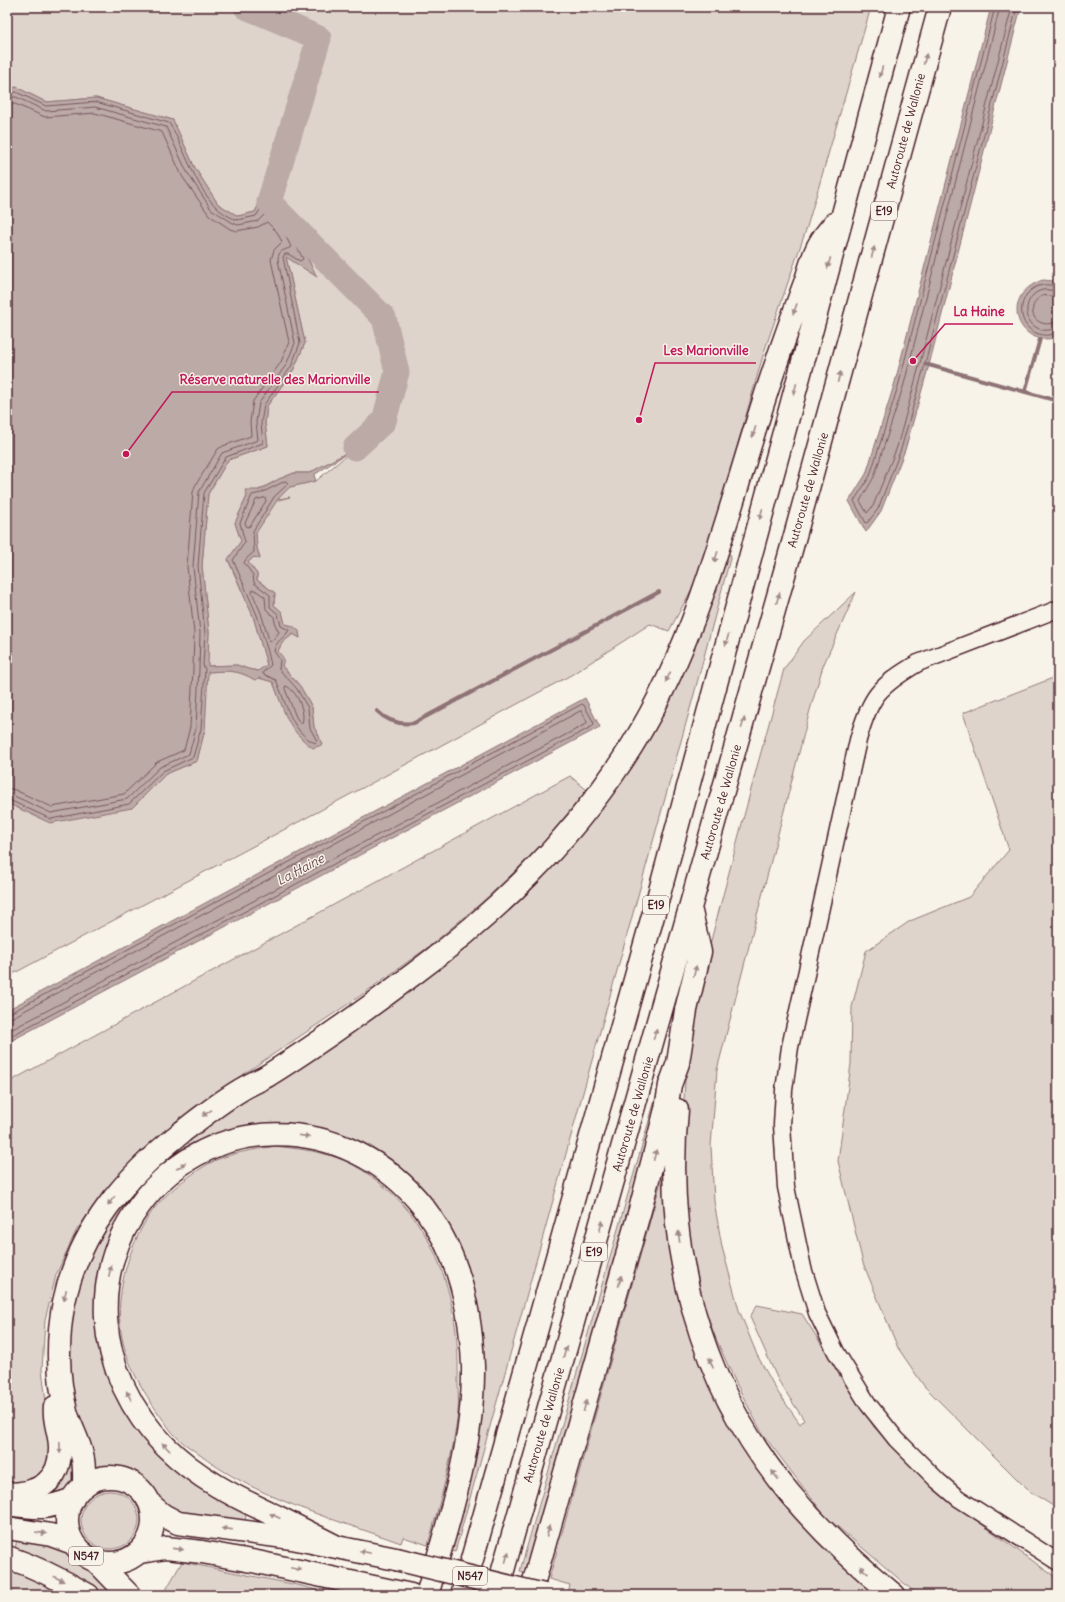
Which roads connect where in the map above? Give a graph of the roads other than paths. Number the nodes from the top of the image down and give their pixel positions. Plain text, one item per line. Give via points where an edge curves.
1 (899, 7) edge
2 (940, 7) edge
3 (843, 212) junction
4 (1058, 609) edge
5 (691, 909) junction
6 (678, 1063) junction
7 (60, 1360) junction
8 (78, 1492) junction
9 (7, 1494) edge
10 (7, 1504) edge
11 (151, 1505) junction
12 (7, 1528) edge
13 (73, 1543) junction
14 (335, 1546) junction
15 (140, 1552) junction
16 (7, 1557) edge
17 (97, 1562) junction
18 (1058, 1562) edge
19 (88, 1595) edge
20 (129, 1595) edge
21 (411, 1595) edge
22 (427, 1595) edge
23 (462, 1595) edge
24 (496, 1595) edge
25 (530, 1595) edge
26 (544, 1595) edge
27 (894, 1595) edge

1 -> 3 main road, E19
5 -> 2 main road, Autoroute de Wallonie / E19
3 -> 7 main road via 819,243 796,305 708,583 692,624 648,718 624,758 584,816 532,874 456,942 315,1044 197,1120 156,1153 120,1190 90,1232 68,1281 62,1308
3 -> 23 main road, E19 via 658,898
4 - 18 street via 918,663 883,687 872,701 858,740 792,1039 784,1090 782,1125 786,1187 803,1268 817,1313 836,1352 864,1398 896,1439 938,1482 958,1498
6 -> 5 main road via 686,1010 700,952
24 -> 5 main road, Autoroute de Wallonie / E19
25 -> 6 main road via 640,1210
27 -> 6 main road via 815,1522 776,1476 758,1452 730,1403 707,1353 684,1270 675,1203 674,1131
7 - 8 main road via 65,1407 83,1458
7 -> 9 main road via 54,1410 60,1447 56,1470 40,1488 30,1492
8 - 10 main road, N547 via 50,1507
8 - 11 main road, N547 via 96,1479 114,1478 134,1485 142,1491
8 - 13 main road, N547 via 68,1509 67,1518
14 -> 11 main road, N547 via 178,1523
11 - 15 main road, N547 via 152,1530 149,1540
12 -> 13 main road, N547 via 52,1534
13 - 17 main road, N547 via 84,1555
14 -> 22 main road via 233,1496 183,1463 158,1438 131,1401 117,1372 109,1344 106,1311 109,1278 116,1249 139,1206 158,1184 199,1154 228,1142 256,1135 310,1136 340,1145 366,1157 397,1179 424,1208 454,1262 469,1324 472,1389 460,1478
26 -> 14 main road, N547, bridge
15 - 17 main road, N547 via 127,1561 116,1564
15 -> 21 main road, N547 via 166,1548 202,1552
16 -> 19 main road via 61,1580
17 - 20 main road

